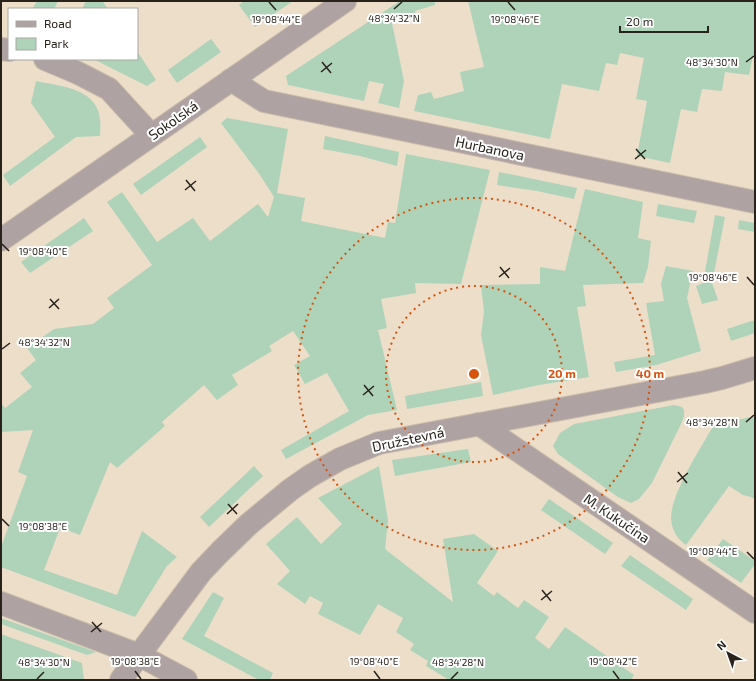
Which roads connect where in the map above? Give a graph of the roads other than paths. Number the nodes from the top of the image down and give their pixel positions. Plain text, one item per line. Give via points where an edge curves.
1 (345, 1) edge
2 (47, 60) edge
3 (231, 80) junction
4 (151, 135) junction
5 (755, 202) edge
6 (1, 240) edge
7 (755, 368) edge
8 (479, 424) junction
9 (1, 603) edge
10 (755, 612) edge
11 (139, 654) junction
12 (121, 680) edge
13 (186, 680) edge

1 - 3 street, Sokolská
2 - 4 street via 109,89
3 - 4 street, Sokolská
3 - 5 street, Hurbanova via 264,101
4 - 6 street, Sokolská
7 - 8 street, Družstevná via 722,378
8 - 10 street, M. Kukučína
8 - 11 street, Družstevná via 378,443 340,459 310,476 249,524 220,552 180,599
9 - 11 street
11 - 12 street, Družstevná
11 - 13 street

